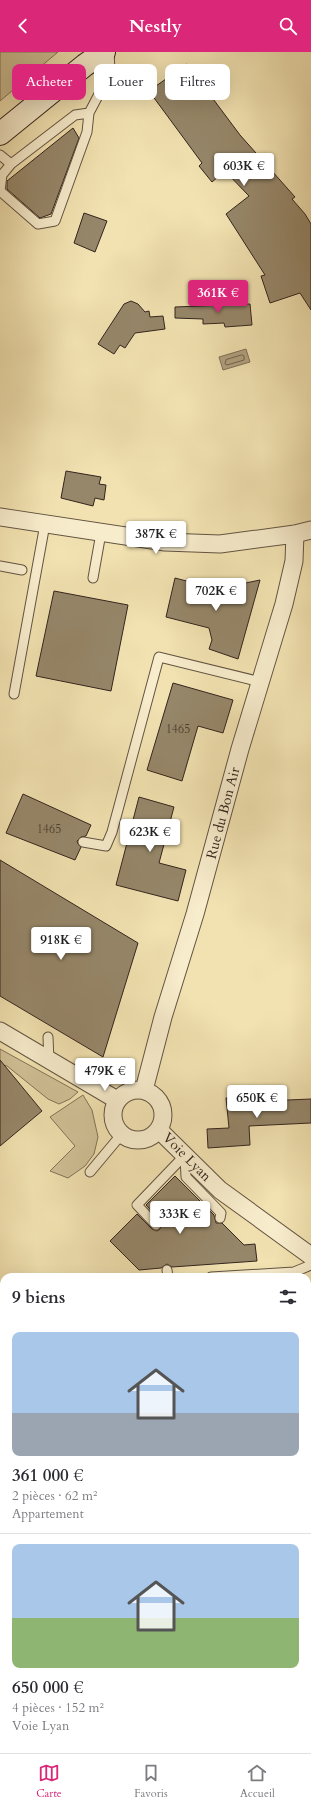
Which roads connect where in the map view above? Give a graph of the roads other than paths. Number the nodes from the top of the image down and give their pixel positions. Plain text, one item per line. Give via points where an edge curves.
1 (84, 52) edge
2 (104, 52) edge
3 (109, 52) edge
4 (89, 113) junction
5 (0, 122) edge
6 (0, 134) edge
7 (0, 155) edge
8 (11, 164) junction
9 (0, 516) edge
10 (45, 524) junction
11 (303, 532) edge
12 (100, 533) junction
13 (0, 566) edge
14 (22, 570) dead end
15 (93, 578) dead end
16 (261, 682) junction
17 (14, 694) dead end
18 (84, 842) dead end
19 (0, 1030) edge
20 (48, 1037) dead end
21 (49, 1061) junction
22 (144, 1090) junction
23 (117, 1100) junction
24 (159, 1130) junction
25 (121, 1135) junction
26 (185, 1155) junction
27 (90, 1172) dead end
28 (220, 1218) dead end
29 (156, 1225) dead end
30 (311, 1256) edge
31 (311, 1265) edge
32 (277, 1273) edge

1 - 5 street
2 - 6 street
3 - 4 lane via 108,77
4 - 8 lane via 75,115
4 - 8 lane via 87,132 56,221 38,224 0,191 2,175
7 - 8 lane
9 - 10 street
10 - 12 street
10 - 17 lane
11 - 12 street via 220,544 165,542
11 - 16 street, Rue du Bon Air
12 - 15 lane
13 - 14 lane
16 - 18 lane via 159,657 112,832 106,846
16 - 22 street, Rue du Bon Air
19 - 21 street
20 - 21 lane
21 - 23 street
22 - 23 street via 129,1091
22 - 24 street via 155,1096 162,1106 163,1118
23 - 25 street via 113,1112 114,1124
24 - 25 street via 148,1139 134,1140
24 - 26 street, Voie Lyan
25 - 27 lane
26 - 28 lane via 186,1177 221,1213
26 - 29 lane via 137,1205
26 - 30 street, Voie Lyan via 220,1190
31 - 32 lane via 294,1272

